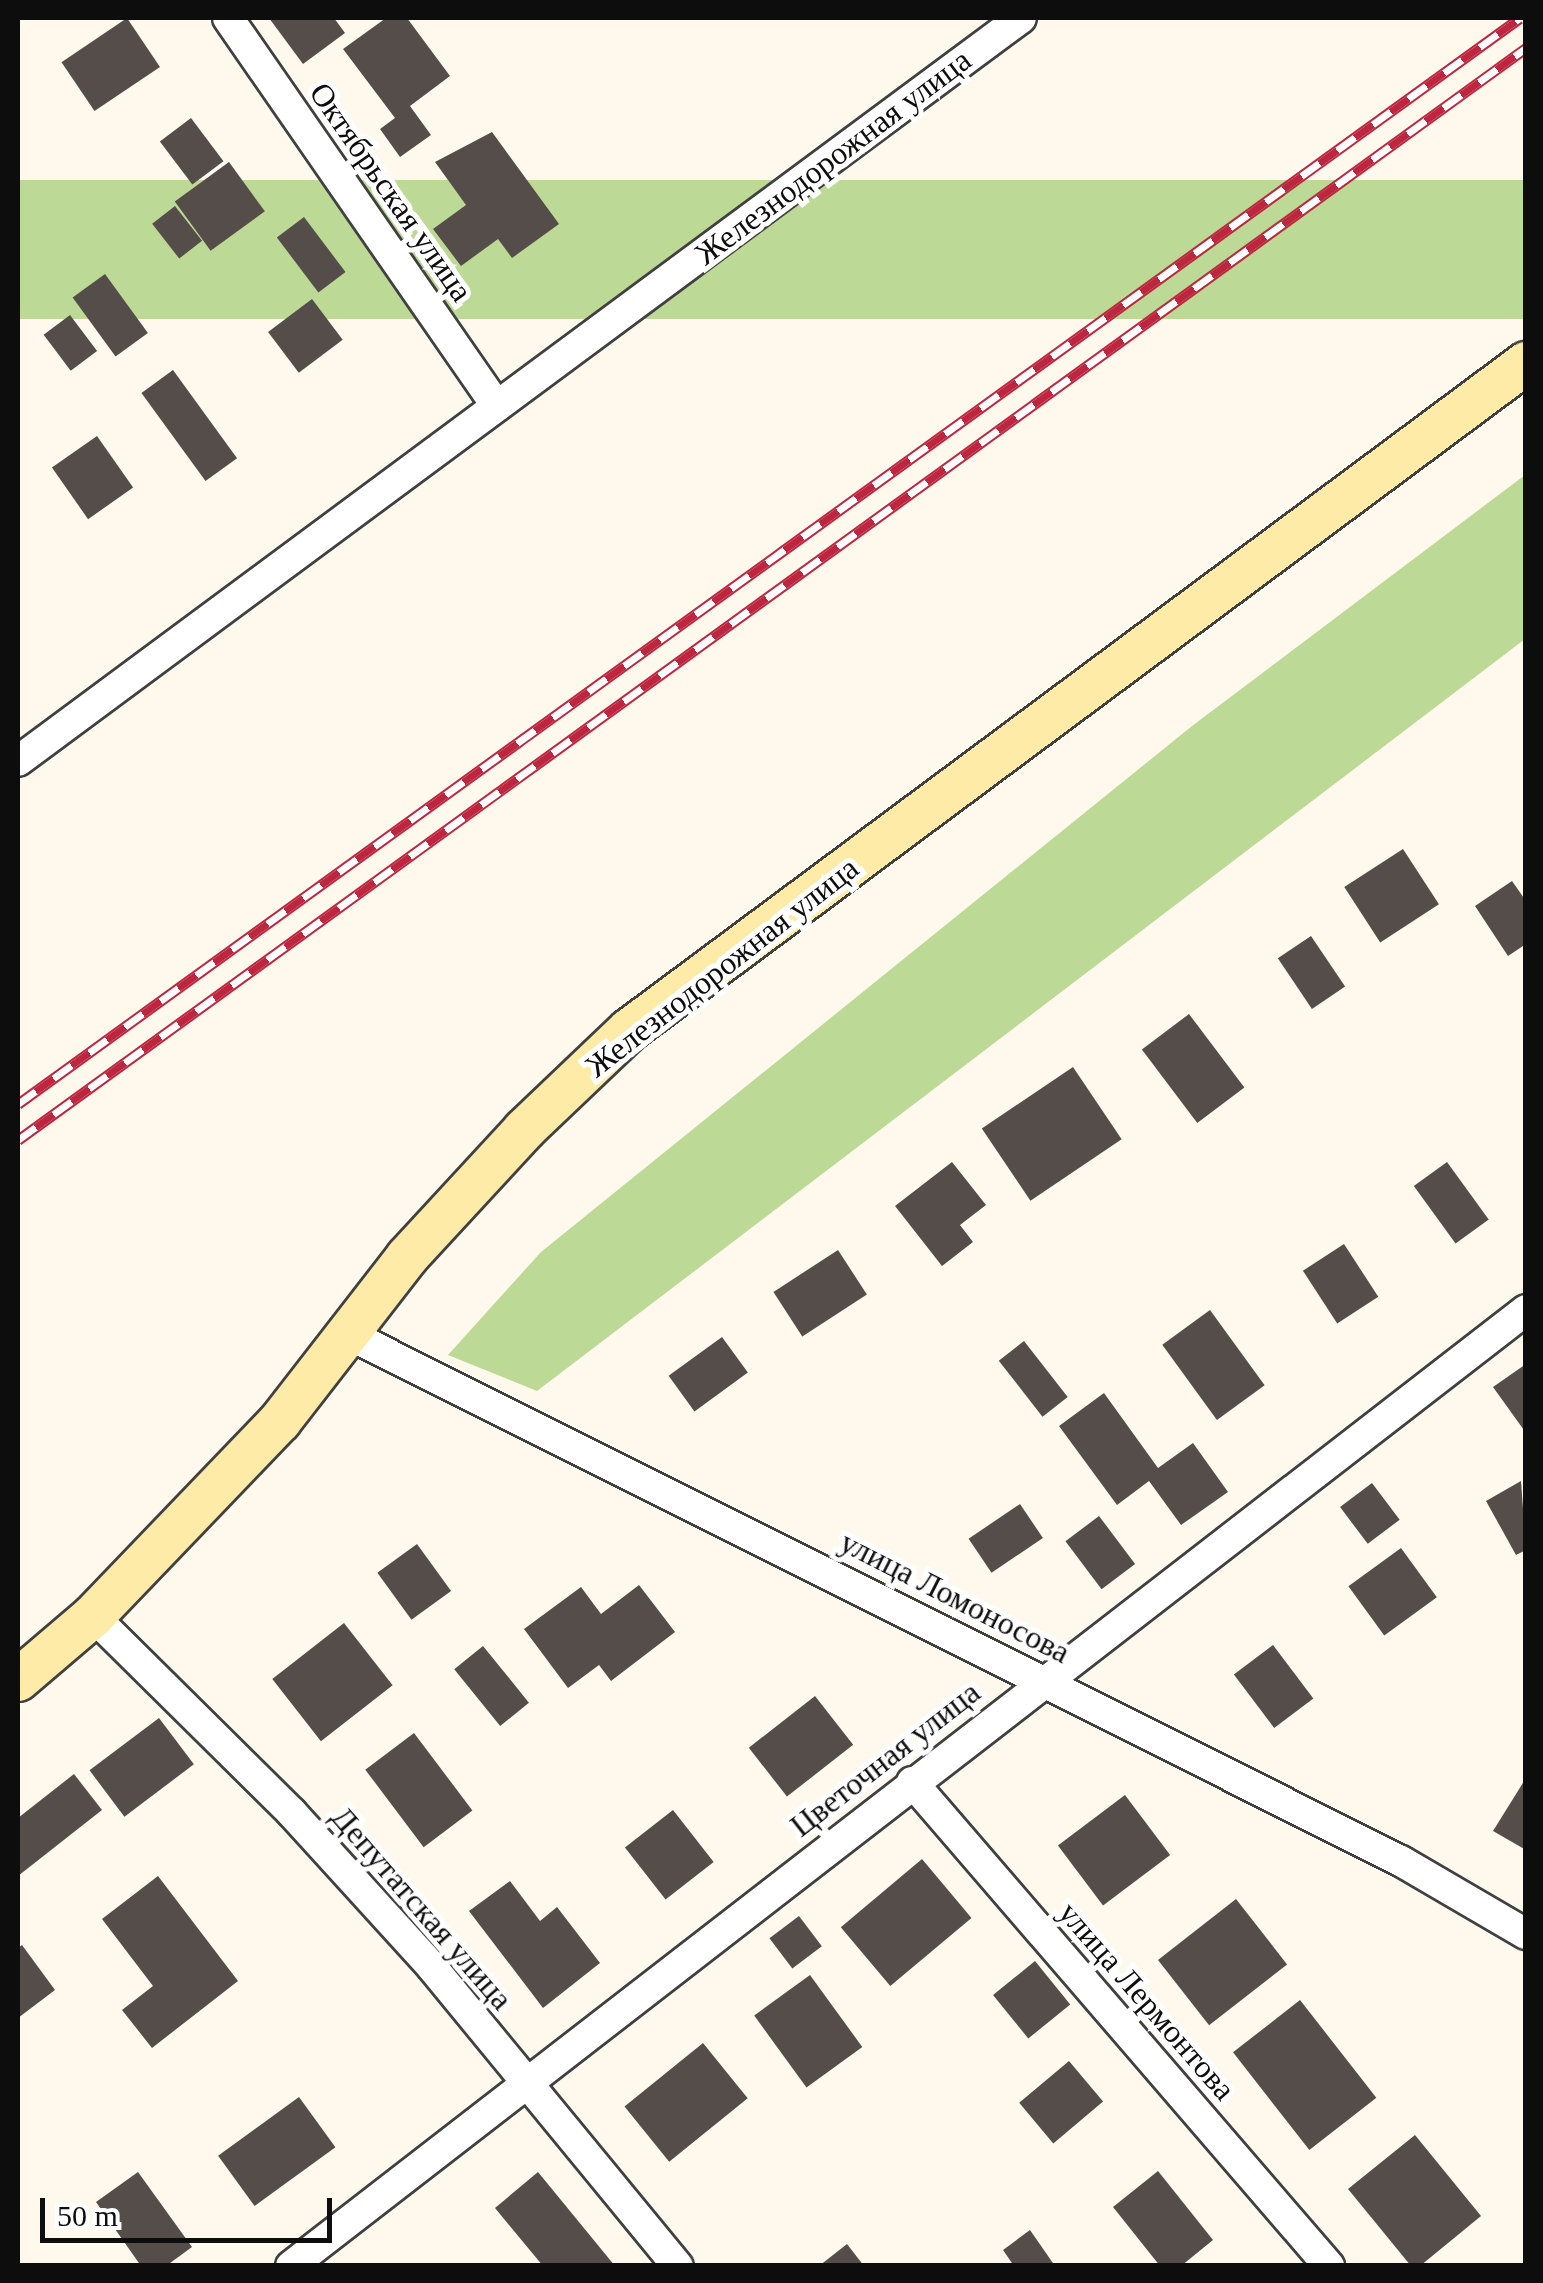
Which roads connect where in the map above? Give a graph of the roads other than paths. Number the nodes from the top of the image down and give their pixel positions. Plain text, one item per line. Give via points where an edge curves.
1 (228, 18) edge
2 (1021, 18) edge
3 (1526, 363) edge
4 (497, 406) junction
5 (23, 747) edge
6 (1526, 1310) edge
7 (348, 1334) junction
8 (93, 1616) junction
9 (18, 1680) edge
10 (1042, 1680) junction
11 (912, 1782) junction
12 (1526, 1934) edge
13 (528, 2084) junction
14 (291, 2266) edge
15 (678, 2266) edge
16 (1329, 2266) edge

1 - 4 street, Октябрьская улица
2 - 4 street, Железнодорожная улица
3 - 7 main road, Железнодорожная улица via 630,1030 511,1144
4 - 5 street, Железнодорожная улица
6 - 10 street, Цветочная улица
7 - 8 main road, Железнодорожная улица via 280,1421
7 - 10 street, улица Ломоносова
8 - 9 main road, Железнодорожная улица
8 - 13 street, Депутатская улица via 292,1813
10 - 11 street, Цветочная улица
10 - 12 street, улица Ломоносова via 1402,1861
11 - 13 street, Цветочная улица
11 - 16 street, улица Лермонтова
13 - 14 street, Цветочная улица
13 - 15 street, Депутатская улица

